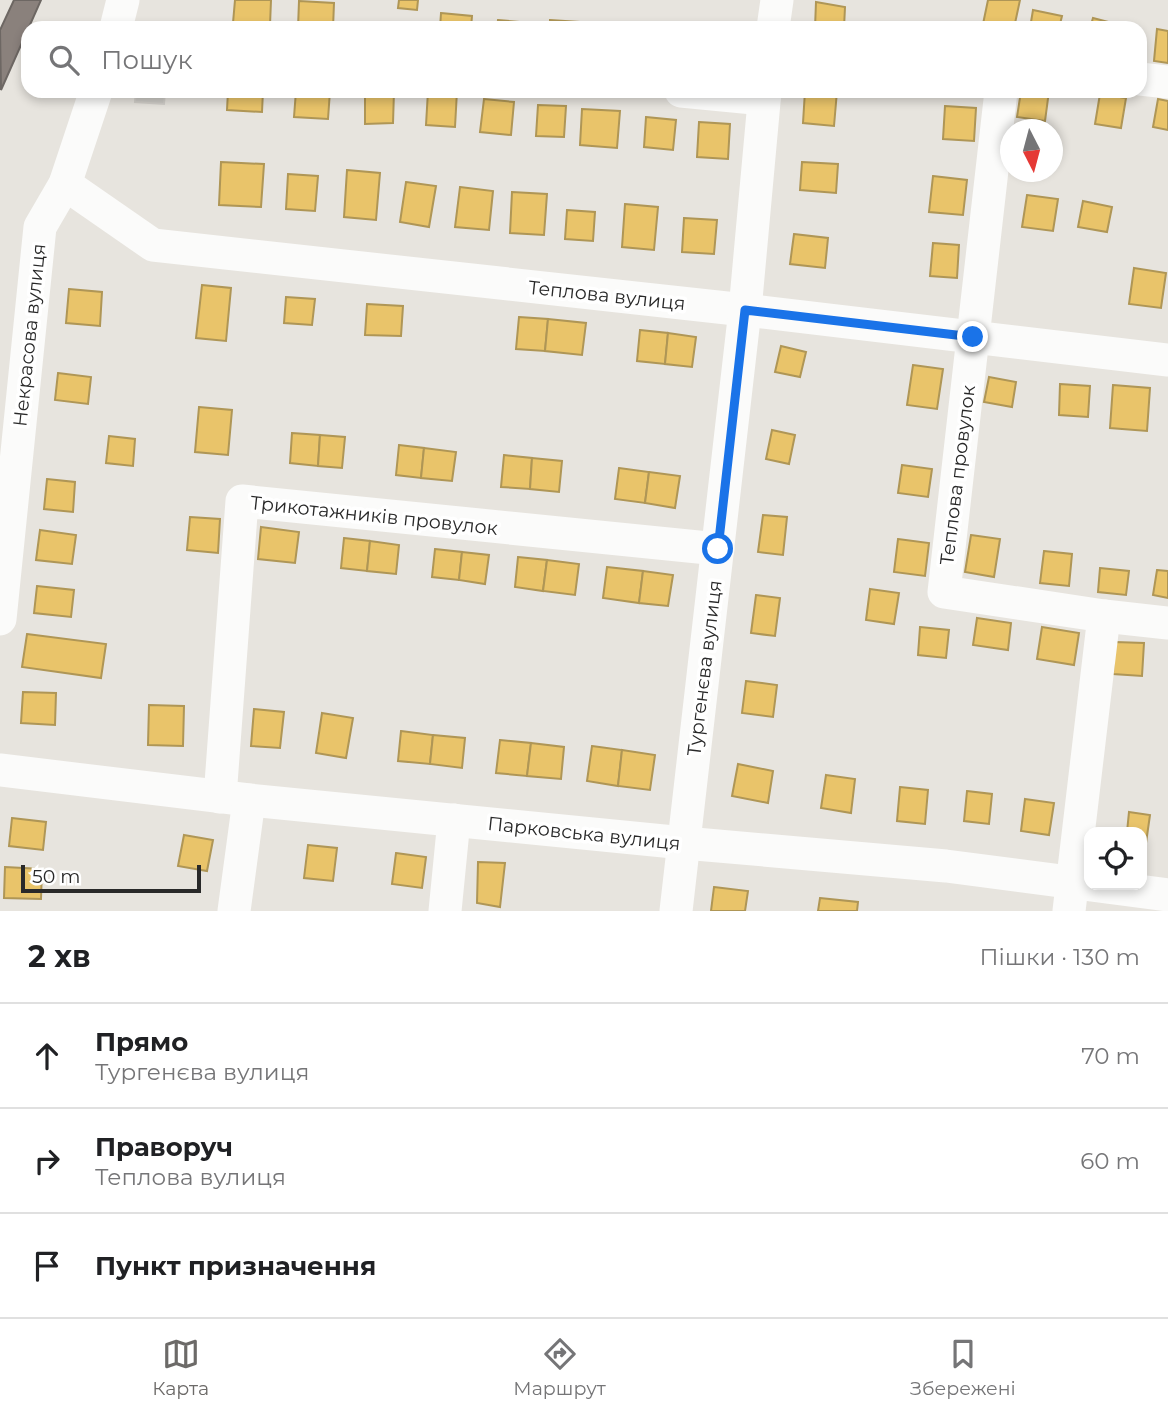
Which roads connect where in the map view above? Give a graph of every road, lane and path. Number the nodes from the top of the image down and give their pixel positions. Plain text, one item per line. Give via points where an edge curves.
1 (123, 0) edge
2 (777, 0) edge
3 (118, 21) edge
4 (774, 21) edge
5 (1147, 80) edge
6 (1168, 82) edge
7 (94, 98) edge
8 (765, 98) edge
9 (1000, 98) edge
10 (65, 184) junction
11 (745, 310) junction
12 (973, 337) junction
13 (1168, 360) edge
14 (718, 549) junction
15 (1104, 616) junction
16 (0, 619) edge
17 (1168, 624) edge
18 (0, 769) edge
19 (234, 798) junction
20 (454, 820) junction
21 (684, 843) junction
22 (1168, 895) edge
23 (1071, 897) edge
24 (234, 911) edge
25 (445, 911) edge
26 (676, 911) edge

1 - 3 street
2 - 4 street
5 - 6 street
7 - 10 street, Некрасова вулиця
8 - 11 street, Тургенєва вулиця
9 - 12 street, Теплова провулок
10 - 11 street, Теплова вулиця via 153,246
10 - 16 street, Некрасова вулиця via 40,226
11 - 12 street, Теплова вулиця
11 - 14 street, Тургенєва вулиця
12 - 13 street, Теплова вулиця
12 - 15 street, Теплова провулок via 944,592
14 - 19 street, Трикотажників провулок via 242,501
14 - 21 street, Тургенєва вулиця
15 - 17 street, Теплова провулок
15 - 23 street
18 - 19 street, Парковська вулиця
19 - 20 street, Парковська вулиця
19 - 24 street
20 - 21 street, Парковська вулиця
20 - 25 street
21 - 23 street, Парковська вулиця via 946,866
21 - 26 street, Тургенєва вулиця
22 - 23 street, Парковська вулиця

